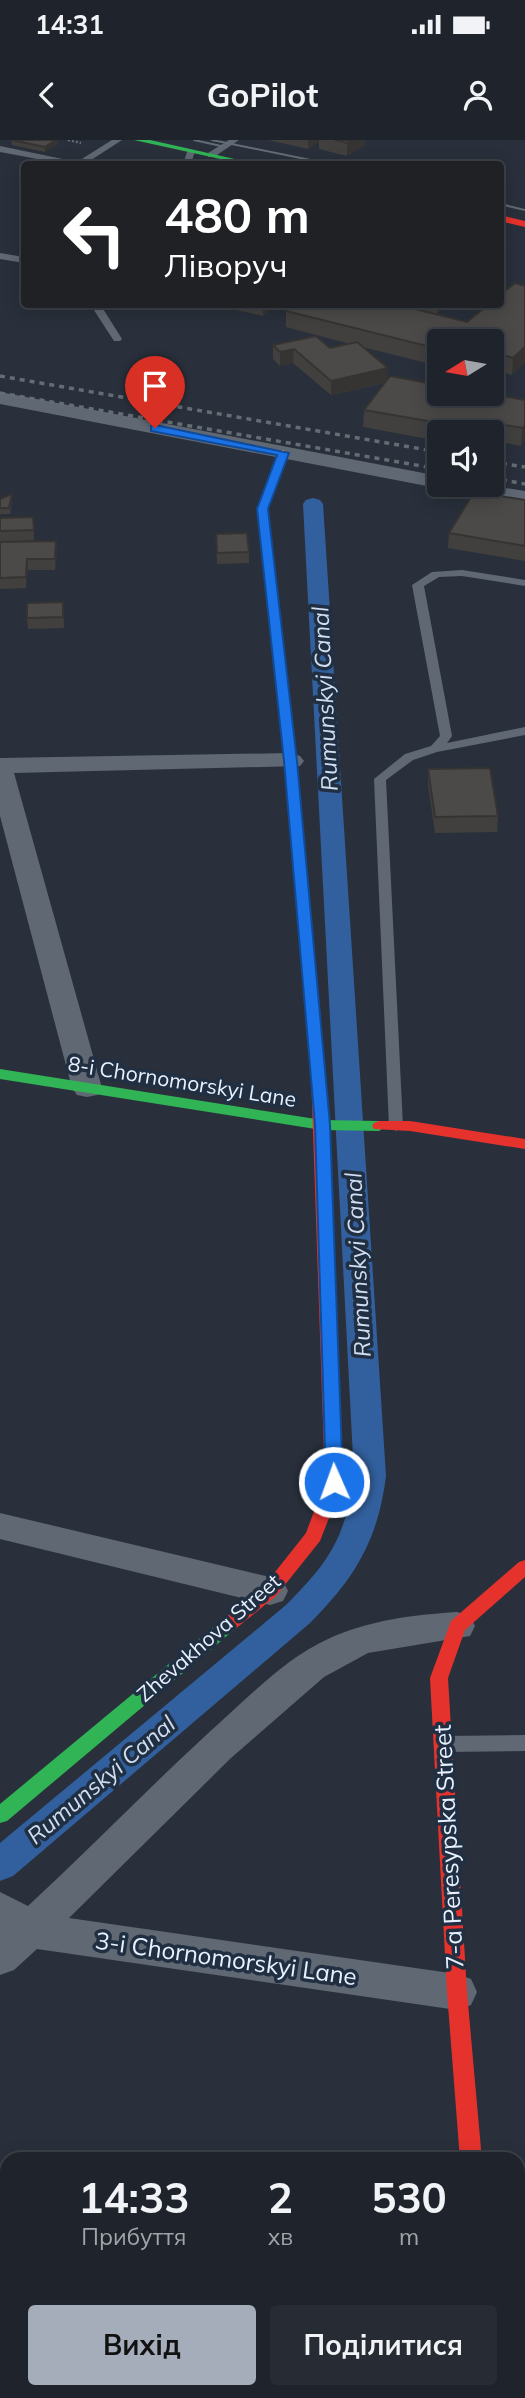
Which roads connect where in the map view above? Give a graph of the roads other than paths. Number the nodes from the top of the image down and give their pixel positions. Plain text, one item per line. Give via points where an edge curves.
1 (118, 140) edge
2 (138, 140) edge
3 (235, 140) edge
4 (0, 149) edge
5 (211, 155) junction
6 (189, 158) edge
7 (59, 161) edge
8 (85, 161) edge
9 (239, 161) edge
10 (504, 219) edge
11 (525, 223) edge
12 (0, 256) edge
13 (21, 260) edge
14 (98, 308) edge
15 (117, 339) dead end
16 (0, 398) edge
17 (283, 453) junction
18 (427, 480) edge
19 (504, 494) edge
20 (525, 498) edge
21 (525, 583) edge
22 (525, 731) edge
23 (435, 749) junction
24 (290, 761) junction
25 (0, 768) edge
26 (0, 1074) edge
27 (87, 1088) junction
28 (322, 1125) junction
29 (396, 1126) junction
30 (525, 1144) edge
31 (0, 1526) edge
32 (525, 1567) edge
33 (270, 1591) junction
34 (457, 1626) junction
35 (525, 1743) edge
36 (443, 1744) junction
37 (0, 1815) edge
38 (16, 1920) edge
39 (0, 1957) edge
40 (457, 1992) junction
41 (470, 2152) edge

1 - 8 lane
2 - 6 street
3 - 5 lane
4 - 7 lane
5 - 6 street
5 - 9 street
10 - 11 street
12 - 13 lane
14 - 15 lane
16 - 17 street
17 - 18 street
17 - 24 street, Zhevakhova Street via 263,509
19 - 20 street
21 - 23 lane via 463,573 436,574 418,585 446,736
22 - 23 lane
23 - 29 lane via 409,757 380,779
24 - 25 street
24 - 28 street, Zhevakhova Street
25 - 27 street
26 - 27 street, 8-i Chornomorskyi Lane
27 - 28 street, 8-i Chornomorskyi Lane
28 - 29 street, 8-i Chornomorskyi Lane
28 - 33 street, Zhevakhova Street via 334,1482 314,1536
29 - 30 street, 8-i Chornomorskyi Lane
31 - 33 street
32 - 34 street, 7-a Peresypska Street
33 - 37 street, Zhevakhova Street
34 - 36 street, 7-a Peresypska Street via 439,1678
34 - 38 street via 395,1632 352,1644 306,1670
35 - 36 lane
36 - 40 street, 7-a Peresypska Street
38 - 39 street
38 - 40 street, 3-i Chornomorskyi Lane
40 - 41 street, 7-a Peresypska Street

